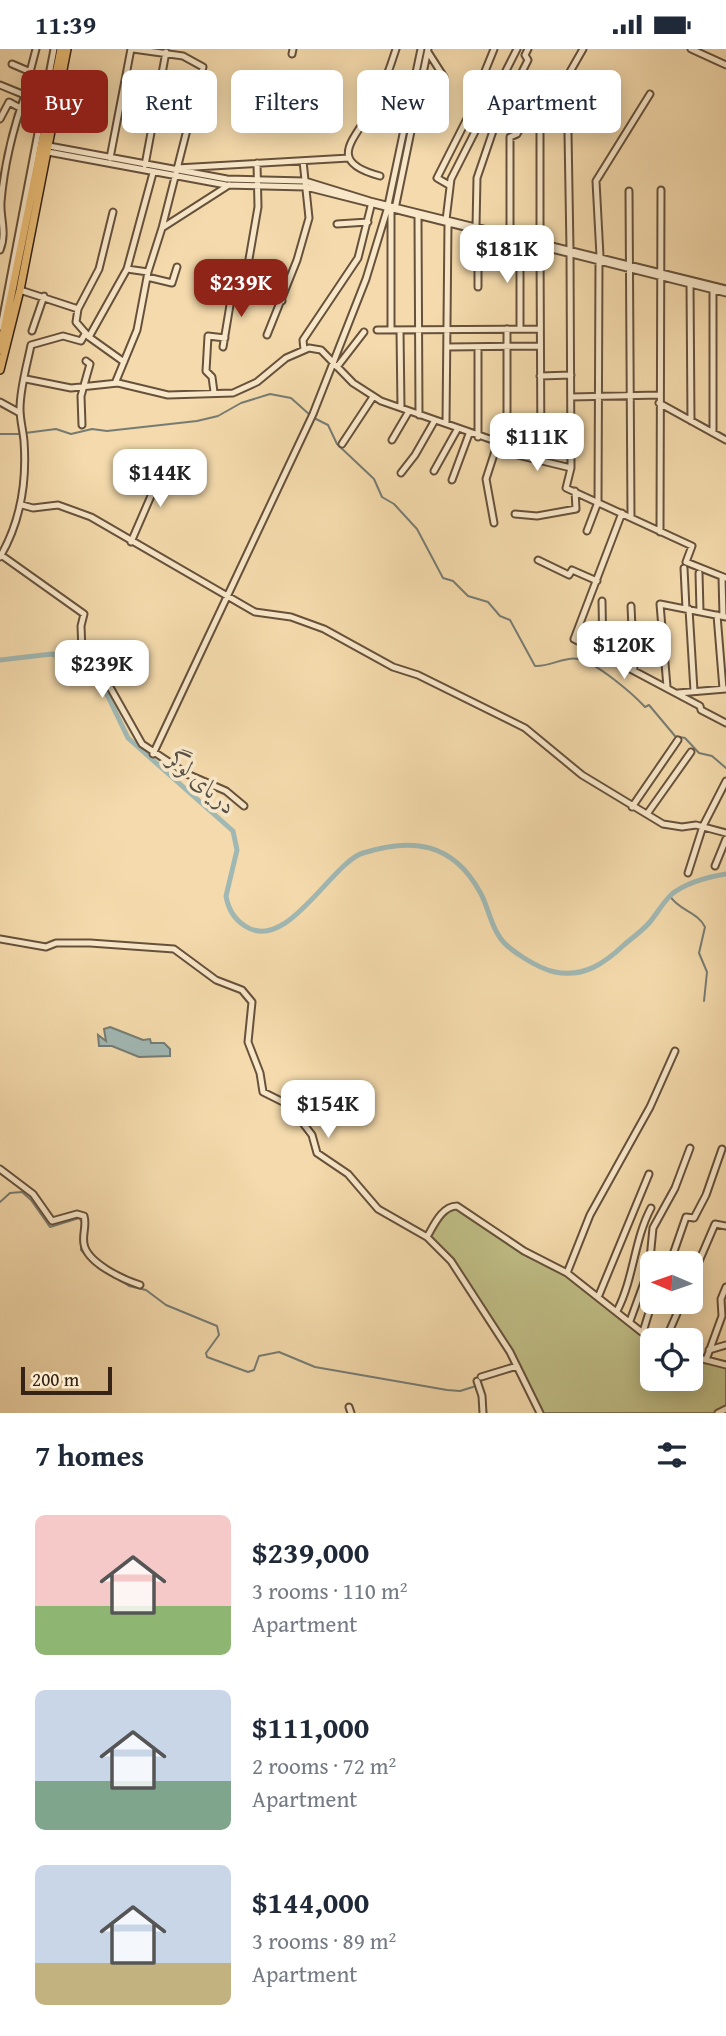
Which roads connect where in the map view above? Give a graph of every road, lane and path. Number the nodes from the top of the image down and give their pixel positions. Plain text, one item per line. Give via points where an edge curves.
1 (36, 49) edge
2 (54, 49) edge
3 (61, 49) edge
4 (67, 49) edge
5 (132, 49) edge
6 (396, 49) edge
7 (421, 49) edge
8 (494, 49) edge
9 (517, 49) edge
10 (528, 49) edge
11 (583, 49) edge
12 (691, 49) edge
13 (428, 51) edge
14 (166, 52) junction
15 (12, 64) dead end
16 (726, 65) edge
17 (26, 70) edge
18 (31, 70) edge
19 (51, 70) edge
20 (56, 70) edge
21 (388, 70) edge
22 (440, 70) edge
23 (570, 70) edge
24 (0, 85) edge
25 (21, 94) edge
26 (650, 94) dead end
27 (0, 100) edge
28 (9, 102) junction
29 (21, 107) joint
30 (0, 119) edge
31 (357, 130) edge
32 (41, 133) edge
33 (518, 133) edge
34 (540, 133) edge
35 (568, 133) dead end
36 (0, 148) edge
37 (48, 149) junction
38 (9, 155) junction
39 (110, 158) junction
40 (349, 158) junction
41 (303, 161) junction
42 (257, 163) junction
43 (145, 166) junction
44 (176, 172) junction
45 (153, 173) junction
46 (380, 176) dead end
47 (258, 181) junction
48 (229, 184) junction
49 (305, 184) junction
50 (392, 185) junction
51 (449, 185) junction
52 (400, 188) junction
53 (661, 190) dead end
54 (629, 191) dead end
55 (379, 203) junction
56 (371, 206) junction
57 (391, 209) junction
58 (406, 210) junction
59 (113, 212) dead end
60 (418, 217) junction
61 (368, 222) junction
62 (447, 222) junction
63 (337, 224) dead end
64 (162, 228) junction
65 (477, 229) junction
66 (510, 233) junction
67 (520, 242) junction
68 (540, 244) junction
69 (0, 250) edge
70 (570, 252) junction
71 (599, 259) junction
72 (630, 266) junction
73 (177, 267) dead end
74 (127, 269) junction
75 (661, 274) junction
76 (147, 275) junction
77 (690, 281) junction
78 (215, 283) dead end
79 (233, 287) junction
80 (713, 287) junction
81 (244, 288) junction
82 (478, 288) dead end
83 (20, 289) junction
84 (726, 291) edge
85 (44, 296) junction
86 (282, 302) junction
87 (78, 309) junction
88 (2, 327) edge
89 (507, 329) junction
90 (520, 329) junction
91 (539, 329) junction
92 (377, 330) dead end
93 (391, 330) junction
94 (400, 330) junction
95 (419, 330) junction
96 (448, 330) junction
97 (32, 331) dead end
98 (364, 332) dead end
99 (87, 335) junction
100 (267, 335) dead end
101 (225, 338) junction
102 (539, 346) junction
103 (223, 347) dead end
104 (448, 347) junction
105 (478, 347) junction
106 (507, 347) junction
107 (0, 350) edge
108 (304, 350) junction
109 (86, 361) dead end
110 (124, 362) junction
111 (335, 364) junction
112 (0, 370) edge
113 (571, 375) junction
114 (540, 376) junction
115 (26, 379) junction
116 (118, 383) junction
117 (83, 387) junction
118 (214, 392) junction
119 (659, 395) junction
120 (631, 396) junction
121 (373, 397) junction
122 (571, 397) junction
123 (599, 397) junction
124 (0, 402) edge
125 (659, 403) junction
126 (401, 408) junction
127 (409, 411) junction
128 (20, 413) junction
129 (419, 415) junction
130 (435, 420) junction
131 (691, 421) junction
132 (446, 423) junction
133 (82, 425) dead end
134 (458, 428) junction
135 (469, 433) junction
136 (713, 433) junction
137 (478, 437) junction
138 (392, 440) dead end
139 (726, 440) edge
140 (498, 442) junction
141 (342, 443) dead end
142 (507, 445) junction
143 (541, 460) junction
144 (164, 466) dead end
145 (571, 468) junction
146 (434, 471) dead end
147 (401, 473) dead end
148 (452, 480) dead end
149 (575, 491) junction
150 (598, 502) junction
151 (22, 505) junction
152 (622, 513) junction
153 (515, 515) dead end
154 (631, 517) junction
155 (494, 523) dead end
156 (587, 531) dead end
157 (660, 532) junction
158 (131, 542) junction
159 (1, 556) edge
160 (538, 560) dead end
161 (684, 568) dead end
162 (699, 573) dead end
163 (724, 578) edge
164 (597, 581) junction
165 (227, 596) junction
166 (602, 601) dead end
167 (631, 606) dead end
168 (687, 609) junction
169 (700, 611) junction
170 (722, 616) edge
171 (603, 654) junction
172 (634, 671) junction
173 (667, 687) junction
174 (724, 689) edge
175 (694, 691) junction
176 (678, 693) junction
177 (726, 723) edge
178 (678, 740) dead end
179 (691, 752) dead end
180 (153, 754) junction
181 (726, 781) edge
182 (244, 806) dead end
183 (632, 807) junction
184 (647, 814) junction
185 (703, 826) junction
186 (726, 833) edge
187 (726, 839) edge
188 (715, 866) dead end
189 (688, 873) dead end
190 (0, 939) edge
191 (675, 1051) dead end
192 (690, 1148) dead end
193 (722, 1149) dead end
194 (0, 1169) edge
195 (649, 1174) dead end
196 (651, 1209) dead end
197 (725, 1223) edge
198 (427, 1237) junction
199 (674, 1251) edge
200 (703, 1251) edge
201 (567, 1273) junction
202 (140, 1285) dead end
203 (726, 1287) edge
204 (599, 1296) junction
205 (617, 1311) junction
206 (630, 1321) junction
207 (640, 1329) edge
208 (726, 1345) edge
209 (709, 1350) junction
210 (703, 1359) edge
211 (706, 1360) junction
212 (726, 1365) edge
213 (517, 1366) junction
214 (726, 1409) edge
215 (483, 1413) edge
216 (540, 1413) edge
217 (718, 1413) edge

1 - 18 street
2 - 19 street
3 - 20 main road
4 - 37 main road
5 - 14 street
5 - 39 street
6 - 21 street
7 - 50 street
8 - 51 street via 480,93 437,178
9 - 51 street
10 - 65 street via 528,60 494,128 477,178
11 - 23 street
12 - 16 street
13 - 22 street
13 - 52 street
14 - 43 street
14 - 44 street via 203,67
15 - 17 street
24 - 25 street
26 - 71 street via 596,181
27 - 28 street
28 - 29 street
28 - 30 street
29 - 38 street
31 - 40 street via 348,147
32 - 88 main road
33 - 66 street via 510,137
34 - 68 street
35 - 70 street
36 - 38 street
37 - 39 street
37 - 45 street
37 - 83 main road
38 - 69 street via 1,202 4,241
39 - 43 street
40 - 41 street
40 - 46 street via 359,171
41 - 42 street
41 - 49 street
42 - 44 street
42 - 47 street
43 - 44 street
44 - 45 street
44 - 47 street
44 - 48 street
44 - 64 street
45 - 74 street
47 - 48 street
47 - 49 street
47 - 81 street
48 - 64 street
49 - 55 street
49 - 56 street
49 - 86 street via 309,218
50 - 52 street
50 - 55 street
50 - 57 street
51 - 62 street
52 - 57 street
52 - 58 street via 400,202
53 - 75 street
54 - 72 street
55 - 57 street
56 - 57 street
56 - 61 street
57 - 58 street
57 - 60 street
57 - 93 street
57 - 111 street
58 - 62 street
59 - 87 street via 99,269
60 - 62 street
60 - 95 street
61 - 63 street
61 - 108 street via 358,258 303,340
62 - 65 street
62 - 96 street
64 - 76 street
65 - 66 street
65 - 67 street
65 - 82 street
66 - 68 street
67 - 68 street
67 - 90 street
68 - 70 street
68 - 91 street
70 - 71 street
70 - 113 street
71 - 72 street
71 - 123 street
72 - 75 street
72 - 120 street
73 - 76 street via 172,283
74 - 76 street
74 - 99 street
75 - 77 street
75 - 119 street
76 - 110 street via 137,330
77 - 80 street
77 - 131 street
78 - 79 street
79 - 81 street
79 - 101 street
80 - 84 street
80 - 136 street
81 - 86 street
83 - 85 street
83 - 112 main road
85 - 87 street
85 - 97 street
86 - 100 street
87 - 99 street via 76,322
88 - 107 main road
89 - 90 street
89 - 96 street
89 - 106 street
90 - 91 street
91 - 102 street
92 - 93 street
93 - 94 street
94 - 95 street
94 - 126 street
95 - 96 street
95 - 129 street
96 - 104 street
98 - 111 street
99 - 110 street
99 - 115 street via 80,341 63,336 31,345
101 - 103 street
101 - 118 street via 208,336 206,371
102 - 106 street
102 - 114 street
104 - 105 street
104 - 132 street
105 - 106 street
105 - 137 street
106 - 142 street
108 - 111 street via 321,350
108 - 118 street via 242,390
109 - 117 street via 90,364
110 - 116 street
111 - 121 street
111 - 165 street
113 - 114 street
113 - 122 street
114 - 143 street
115 - 117 street
115 - 128 street
116 - 117 street
116 - 118 street via 168,395
117 - 133 street
119 - 120 street
119 - 125 street
120 - 123 street
120 - 154 street
121 - 126 street
121 - 141 street
122 - 123 street
122 - 145 street
123 - 150 street
124 - 128 street
125 - 131 street
125 - 157 street
126 - 127 street
127 - 129 street
127 - 138 street
128 - 151 street
129 - 130 street
130 - 132 street
130 - 147 street
131 - 136 street
132 - 134 street
134 - 135 street
134 - 146 street
135 - 137 street
135 - 148 street
136 - 139 street
137 - 140 street
140 - 142 street
140 - 155 street via 485,479
142 - 143 street via 513,454
143 - 145 street
144 - 158 street
145 - 149 street via 566,487
149 - 150 street
149 - 153 street via 576,509
150 - 152 street
150 - 156 street
151 - 158 street via 58,505 91,517
151 - 159 street
152 - 154 street
152 - 164 street
154 - 157 street
157 - 163 street via 692,545 686,561
158 - 165 street
159 - 180 street via 84,614 82,651 102,673 142,744
160 - 164 street
161 - 168 street
162 - 169 street
163 - 170 street
164 - 171 street via 574,639
165 - 180 street
165 - 183 street via 255,612 324,629 393,667 525,728 582,775
166 - 171 street
167 - 172 street
168 - 169 street
168 - 173 street via 660,604
168 - 175 street
169 - 170 street
170 - 174 street
171 - 172 street
172 - 173 street
173 - 176 street
174 - 175 street
175 - 176 street
176 - 177 street
178 - 183 street
179 - 184 street
180 - 182 street via 226,791
181 - 185 street
183 - 184 street
184 - 185 street via 672,826
185 - 186 street
185 - 189 street
187 - 188 street
190 - 198 street via 46,947 90,943 174,949 216,980 242,990 252,1002 249,1051 263,1091 289,1105 312,1135 317,1153 348,1174 378,1209
191 - 201 street via 650,1107 590,1215
192 - 206 street via 653,1228 649,1269
193 - 199 street via 706,1195 694,1218 686,1217
194 - 202 street via 33,1193 52,1221 83,1216 84,1244 90,1255
195 - 204 street
196 - 205 street
197 - 200 street via 713,1227
198 - 201 street via 453,1205
198 - 213 street via 451,1261
201 - 204 street
203 - 209 street via 722,1316
204 - 205 street
205 - 206 street
206 - 207 street
208 - 209 street
209 - 211 street
210 - 211 street
211 - 212 street
213 - 215 street via 479,1379
213 - 216 street
214 - 217 street

